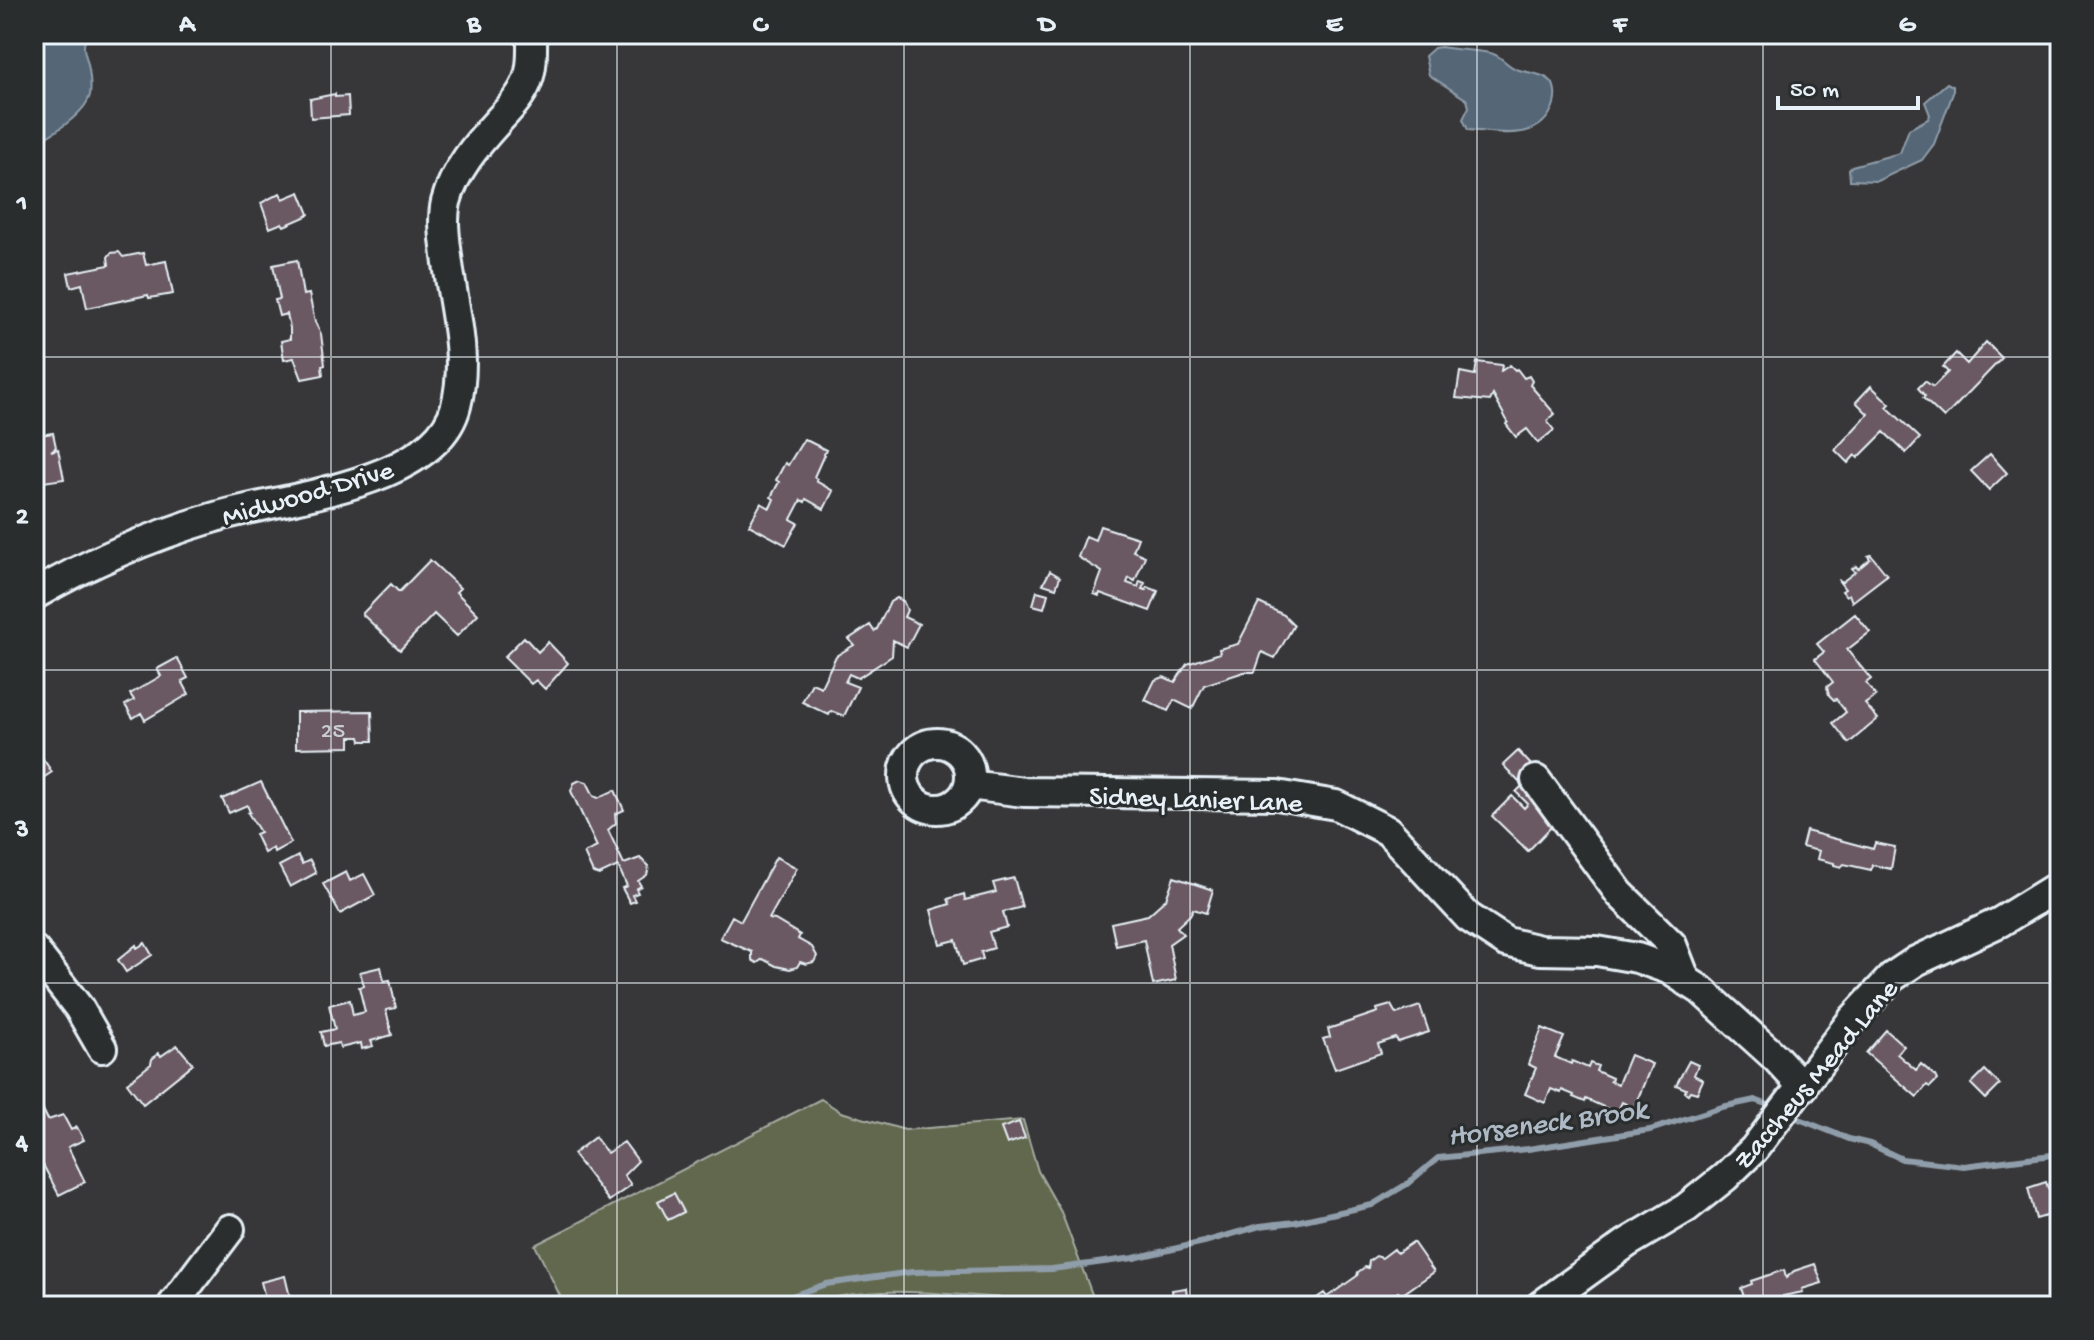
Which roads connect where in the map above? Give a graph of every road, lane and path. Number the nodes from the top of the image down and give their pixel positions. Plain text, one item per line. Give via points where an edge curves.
1 (532, 34) edge
2 (34, 595) edge
3 (1536, 780) dead end
4 (969, 785) dead end
5 (2060, 885) edge
6 (34, 950) edge
7 (1686, 981) junction
8 (102, 1048) dead end
9 (1799, 1092) junction
10 (230, 1229) dead end
11 (172, 1306) edge
12 (1540, 1306) edge

1 - 2 street, Midwood Drive via 527,81 468,157 445,203 444,237 463,377 455,411 440,434 401,467 144,541
3 - 7 street via 1620,894 1672,945
4 - 7 street, Sidney Lanier Lane via 1024,792 1277,795 1336,805 1388,831 1468,917 1506,942 1637,958
5 - 9 street, Zaccheus Mead Lane via 1892,977
6 - 8 street
7 - 9 street, Sidney Lanier Lane via 1754,1038
9 - 12 street, Zaccheus Mead Lane via 1754,1149 1716,1185
10 - 11 street

